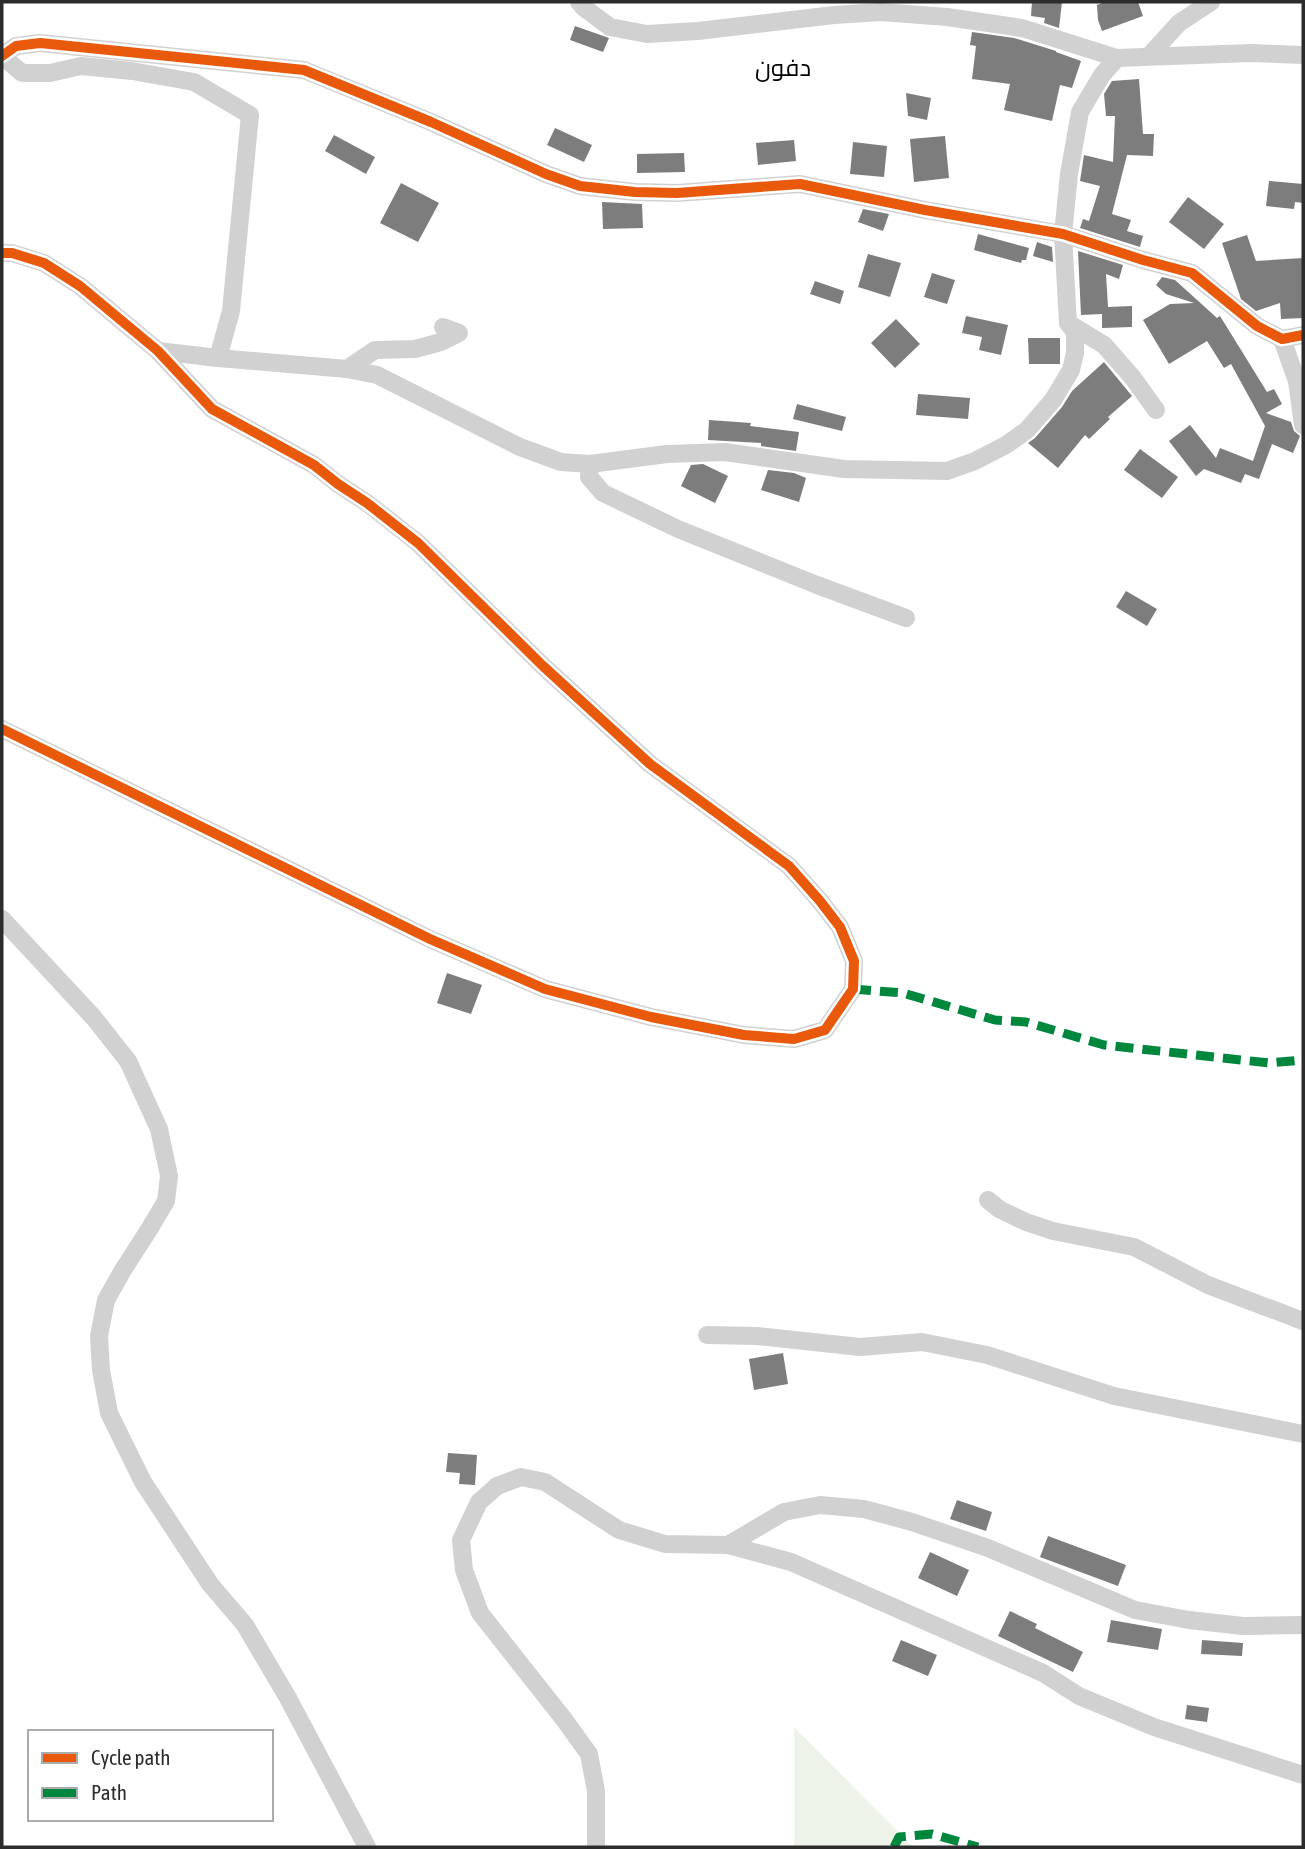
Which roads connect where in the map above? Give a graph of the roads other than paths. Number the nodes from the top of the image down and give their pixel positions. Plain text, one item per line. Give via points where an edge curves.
1 (579, 2) edge
2 (1212, 2) edge
3 (1303, 55) edge
4 (2, 56) edge
5 (1149, 56) junction
6 (1117, 58) junction
7 (1063, 234) junction
8 (2, 253) edge
9 (1068, 323) junction
10 (443, 327) dead end
11 (1303, 334) edge
12 (1282, 339) junction
13 (158, 351) junction
14 (218, 358) junction
15 (347, 369) junction
16 (1156, 410) dead end
17 (1303, 425) edge
18 (590, 464) junction
19 (906, 618) dead end
20 (2, 729) edge
21 (2, 919) edge
22 (988, 1200) dead end
23 (1303, 1321) edge
24 (707, 1335) dead end
25 (1303, 1434) edge
26 (729, 1545) junction
27 (1303, 1625) edge
28 (1303, 1775) edge
29 (367, 1847) edge
30 (596, 1847) edge

1 - 6 street via 610,27 647,34 881,12 1022,28
2 - 5 street via 1179,23
3 - 5 street
4 - 7 street via 16,46 40,43 304,70 580,186 677,193 800,184
4 - 14 street via 22,74 81,66 194,82 250,115 231,311
5 - 6 street
6 - 7 street via 1080,112
7 - 9 street
7 - 12 street via 1192,273 1235,310
8 - 13 street via 44,263
9 - 16 street via 1104,345
9 - 18 street via 1076,344 1071,370 1053,400 1027,430 1006,445 947,471 844,469 725,452
10 - 15 street via 459,333 415,349 375,350
11 - 12 street
12 - 17 street via 1297,381
13 - 14 street
13 - 20 street via 212,409 314,465 418,544 650,764 789,866 840,927 854,961 853,989 825,1030 794,1039 744,1035 651,1017 545,989 430,939
14 - 15 street
15 - 18 street via 377,375 520,447 561,462
18 - 19 street via 589,477 603,493 678,529
21 - 29 street via 128,1061 159,1129 169,1176 166,1201 106,1300 99,1336 109,1413 143,1482 210,1584 245,1625
22 - 23 street via 1053,1231 1134,1247 1209,1284
24 - 25 street via 860,1347 922,1342 987,1355 1114,1396
26 - 27 street via 784,1511 820,1505 864,1509 988,1548 1135,1610 1243,1626
26 - 28 street via 791,1562 848,1586 1154,1727
26 - 30 street via 665,1544 618,1530 545,1482 522,1478 497,1486 479,1502 461,1540 464,1570 480,1613 589,1754 596,1791

